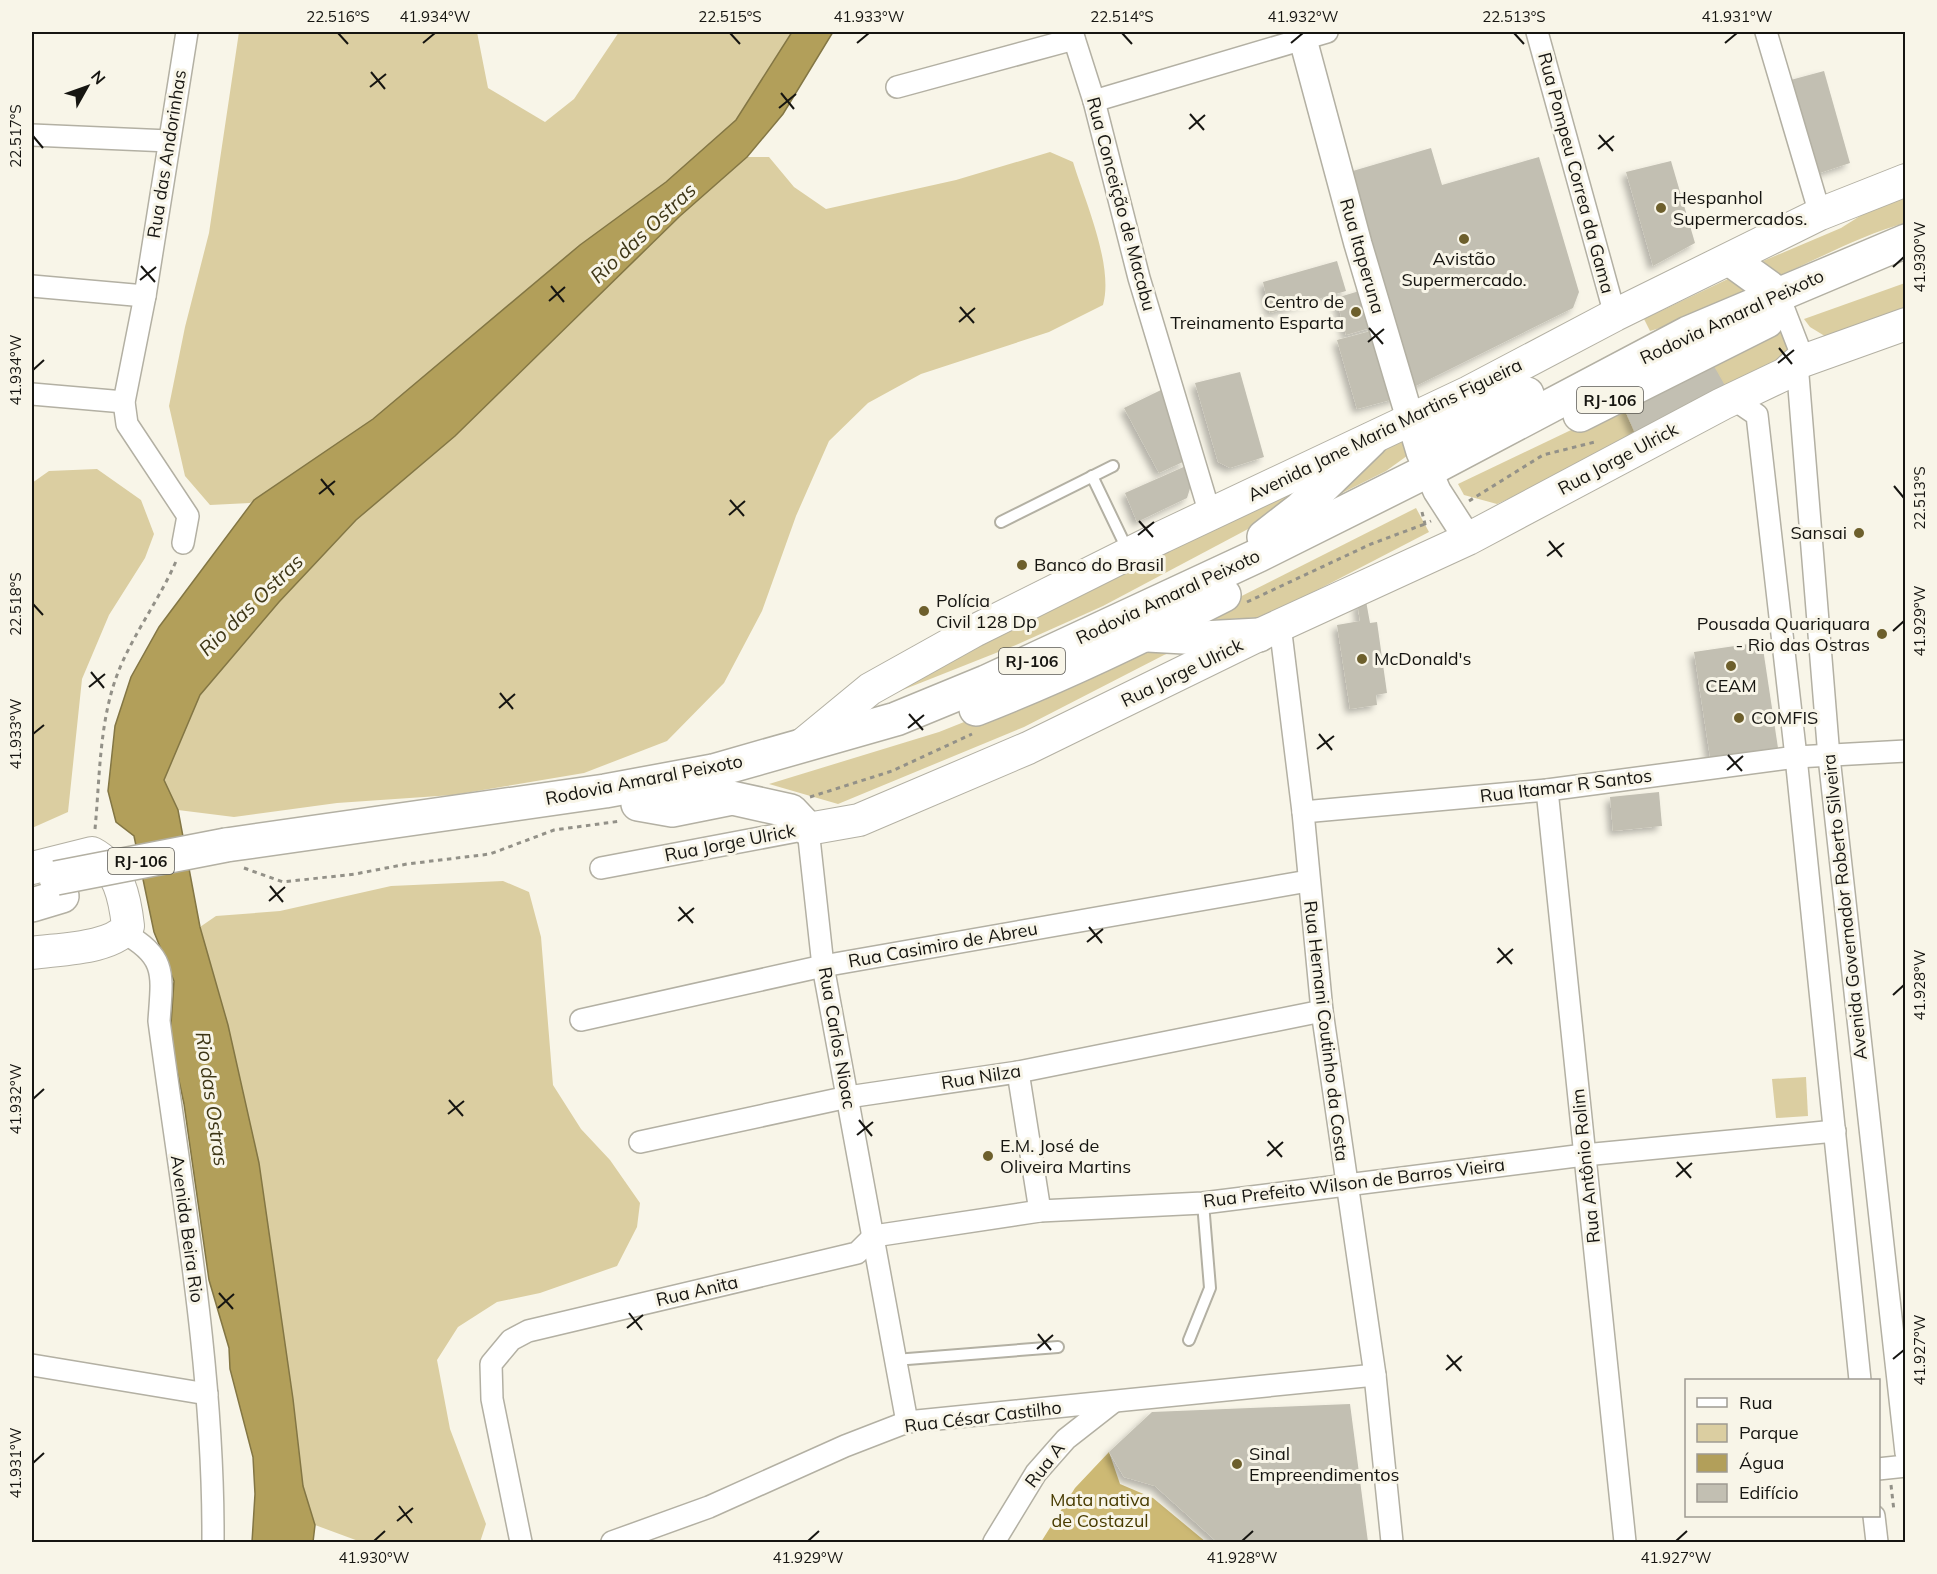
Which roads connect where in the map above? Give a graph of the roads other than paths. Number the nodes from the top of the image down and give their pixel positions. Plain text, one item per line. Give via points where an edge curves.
1 (187, 32) edge
2 (1537, 32) edge
3 (1766, 32) edge
4 (1310, 34) edge
5 (1073, 35) edge
6 (897, 87) dead end
7 (1094, 101) junction
8 (32, 135) edge
9 (168, 141) junction
10 (1905, 180) edge
11 (1820, 214) junction
12 (1905, 241) edge
13 (1731, 260) junction
14 (1905, 265) edge
15 (32, 286) edge
16 (145, 296) junction
17 (1781, 303) junction
18 (1615, 315) junction
19 (1905, 324) edge
20 (1797, 363) junction
21 (32, 394) edge
22 (1735, 400) junction
23 (124, 402) junction
24 (1410, 420) junction
25 (1371, 440) junction
26 (1113, 466) dead end
27 (1092, 476) junction
28 (1433, 494) junction
29 (1210, 514) junction
30 (1001, 522) dead end
31 (1468, 539) junction
32 (183, 543) road end
33 (1129, 554) junction
34 (1200, 582) junction
35 (1270, 630) junction
36 (1146, 635) junction
37 (870, 689) junction
38 (896, 719) junction
39 (802, 745) junction
40 (1905, 751) edge
41 (1796, 757) junction
42 (1829, 757) junction
43 (1547, 790) junction
44 (638, 804) junction
45 (1303, 812) junction
46 (808, 829) junction
47 (228, 854) junction
48 (601, 868) dead end
49 (1308, 881) junction
50 (42, 886) edge
51 (124, 933) junction
52 (32, 953) edge
53 (824, 966) junction
54 (1322, 1011) junction
55 (581, 1020) dead end
56 (1018, 1072) junction
57 (848, 1097) junction
58 (1835, 1131) junction
59 (640, 1142) dead end
60 (1584, 1155) junction
61 (1346, 1185) junction
62 (1203, 1203) junction
63 (1040, 1211) junction
64 (874, 1236) junction
65 (1189, 1340) dead end
66 (1058, 1347) dead end
67 (895, 1360) junction
68 (32, 1365) edge
69 (1375, 1375) junction
70 (1860, 1379) edge
71 (207, 1394) junction
72 (1112, 1402) junction
73 (908, 1422) junction
74 (1905, 1453) edge
75 (1905, 1466) edge
76 (1880, 1469) edge
77 (1874, 1517) edge
78 (213, 1542) edge
79 (521, 1542) edge
80 (612, 1542) edge
81 (994, 1542) edge
82 (1392, 1542) edge
83 (1625, 1542) edge
84 (1877, 1542) edge

1 - 9 street, Rua das Andorinhas
2 - 18 street, Rua Pompeu Correa da Gama
3 - 11 street
4 - 7 street
4 - 24 street, Rua Itaperuna via 1358,244
5 - 6 street
5 - 7 street, Rua Conceição de Macabu
7 - 29 street, Rua Conceição de Macabu via 1139,278
8 - 9 street
9 - 16 street, Rua das Andorinhas
10 - 11 main road, Avenida Jane Maria Martins Figueira
11 - 13 main road, Avenida Jane Maria Martins Figueira
12 - 17 highway, Rodovia Amaral Peixoto / RJ-106
13 - 17 highway
13 - 18 main road, Avenida Jane Maria Martins Figueira
14 - 17 highway, Rodovia Amaral Peixoto / RJ-106
15 - 16 street
16 - 23 street, Rua das Andorinhas
17 - 20 street, Avenida Governador Roberto Silveira via 1802,356
17 - 28 highway, Rodovia Amaral Peixoto / RJ-106
17 - 28 highway, Rodovia Amaral Peixoto / RJ-106 via 1635,346 1445,435 1436,440
18 - 24 main road, Avenida Jane Maria Martins Figueira
19 - 20 main road, Rua Jorge Ulrick
20 - 22 main road, Rua Jorge Ulrick via 1785,374
20 - 42 street, Avenida Governador Roberto Silveira
21 - 23 street
22 - 31 main road, Rua Jorge Ulrick
22 - 41 street, Avenida Governador Roberto Silveira via 1757,415
23 - 32 street, Rua das Andorinhas via 127,424 188,516
24 - 25 main road, Avenida Jane Maria Martins Figueira
24 - 28 street, Rua Itaperuna
25 - 29 main road, Avenida Jane Maria Martins Figueira
25 - 34 highway via 1276,529
26 - 27 lane
27 - 30 lane
27 - 33 lane
28 - 31 street, Rua Itaperuna
28 - 34 highway, Rodovia Amaral Peixoto / RJ-106
28 - 36 highway, Rodovia Amaral Peixoto / RJ-106
29 - 33 main road, Avenida Jane Maria Martins Figueira
31 - 35 main road, Rua Jorge Ulrick
33 - 37 main road, Avenida Jane Maria Martins Figueira via 974,631
34 - 38 highway, Rodovia Amaral Peixoto / RJ-106 via 986,682
35 - 36 highway via 1202,638
35 - 45 street, Rua Hernani Coutinho da Costa
35 - 46 main road, Rua Jorge Ulrick via 1028,748 859,820
36 - 44 highway, Rodovia Amaral Peixoto / RJ-106 via 1029,689 907,736 712,790
37 - 38 main road
37 - 39 main road, Avenida Jane Maria Martins Figueira
38 - 39 highway, Rodovia Amaral Peixoto / RJ-106
39 - 47 highway, Rodovia Amaral Peixoto / RJ-106 via 713,771
40 - 42 street, Rua Itamar R Santos
41 - 42 street, Rua Itamar R Santos
41 - 43 street, Rua Itamar R Santos
41 - 58 street, Avenida Governador Roberto Silveira
42 - 74 street, Avenida Governador Roberto Silveira
43 - 45 street, Rua Itamar R Santos
43 - 60 street, Rua Antônio Rolim
44 - 46 highway via 672,810 732,798 791,811
44 - 47 highway, Rodovia Amaral Peixoto / RJ-106
45 - 49 street, Rua Hernani Coutinho da Costa
46 - 48 street, Rua Jorge Ulrick
46 - 53 street, Rua Carlos Nioac
47 - 50 highway, Rodovia Amaral Peixoto / RJ-106, bridge
49 - 53 street, Rua Casimiro de Abreu
49 - 54 street, Rua Hernani Coutinho da Costa
50 - 51 main road via 92,853 108,865 123,895 128,926
51 - 52 main road via 112,941
51 - 71 street, Avenida Beira Rio via 155,955 162,979 159,1021
53 - 55 street, Rua Casimiro de Abreu
53 - 57 street, Rua Carlos Nioac
54 - 56 street, Rua Nilza
54 - 61 street, Rua Hernani Coutinho da Costa
56 - 57 street, Rua Nilza
56 - 63 street
57 - 59 street, Rua Nilza
57 - 64 street, Rua Carlos Nioac
58 - 60 street, Rua Prefeito Wilson de Barros Vieira
58 - 70 street, Avenida Governador Roberto Silveira
60 - 61 street, Rua Prefeito Wilson de Barros Vieira
60 - 83 street, Rua Antônio Rolim
61 - 62 street, Rua Prefeito Wilson de Barros Vieira
61 - 69 street, Rua Hernani Coutinho da Costa
62 - 63 street, Rua Prefeito Wilson de Barros Vieira
62 - 65 lane via 1210,1288
63 - 64 street, Rua Prefeito Wilson de Barros Vieira
64 - 67 street, Rua Carlos Nioac
64 - 79 street, Rua Anita via 857,1253 528,1331 511,1340 491,1364 492,1399
66 - 67 lane
67 - 73 street, Rua Carlos Nioac
68 - 71 street
69 - 72 street, Rua César Castilho
69 - 82 street, Rua Hernani Coutinho da Costa
71 - 78 street, Avenida Beira Rio
72 - 73 street, Rua César Castilho
72 - 81 street, Rua A via 1066,1439 1036,1473
73 - 80 street, Rua César Castilho via 710,1507
75 - 76 street
77 - 84 street

